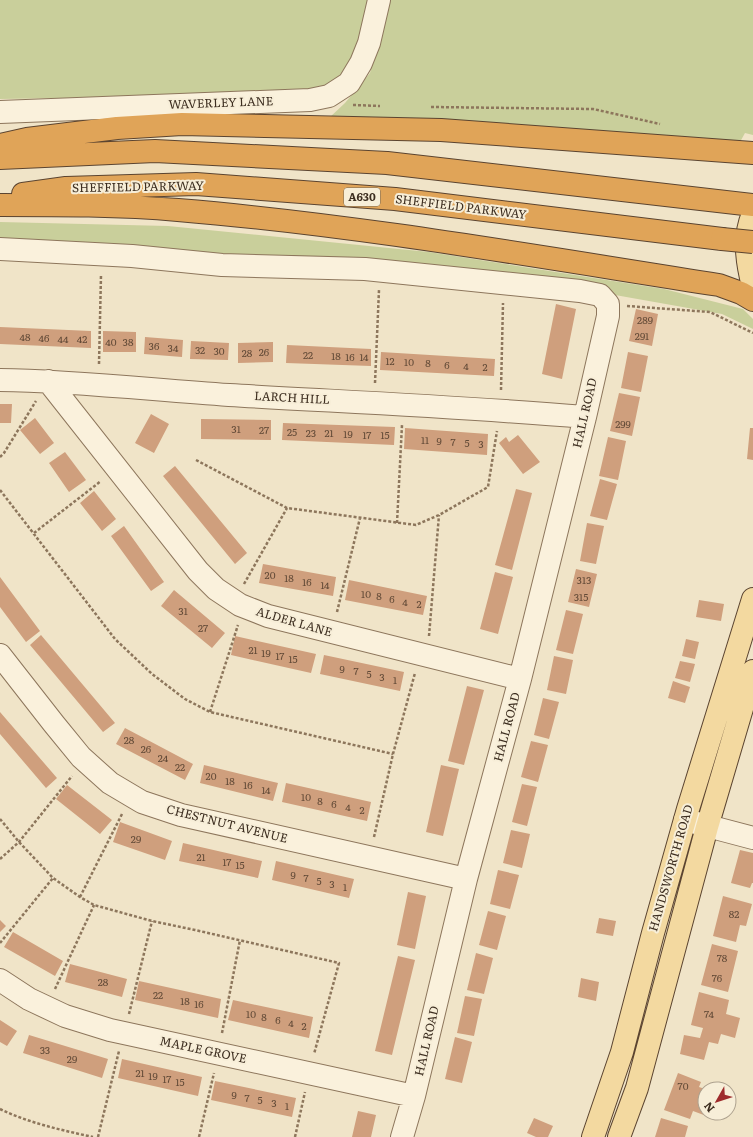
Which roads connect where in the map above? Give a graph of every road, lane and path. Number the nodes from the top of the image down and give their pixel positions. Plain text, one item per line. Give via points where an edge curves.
1 (379, 0) edge
2 (330, 96) junction
3 (384, 106) dead end
4 (430, 107) dead end
5 (0, 112) edge
6 (665, 125) dead end
7 (0, 146) edge
8 (753, 153) edge
9 (0, 158) edge
10 (0, 197) edge
11 (0, 205) edge
12 (753, 206) edge
13 (753, 214) edge
14 (753, 242) edge
15 (0, 249) edge
16 (101, 254) junction
17 (380, 271) junction
18 (503, 284) junction
19 (753, 286) edge
20 (753, 300) edge
21 (608, 310) junction
22 (753, 333) edge
23 (0, 380) edge
24 (48, 381) junction
25 (98, 384) junction
26 (374, 404) junction
27 (403, 405) junction
28 (501, 410) junction
29 (585, 417) junction
30 (0, 457) edge
31 (196, 460) dead end
32 (117, 468) junction
33 (0, 490) edge
34 (287, 508) junction
35 (439, 516) junction
36 (360, 518) junction
37 (397, 523) junction
38 (34, 533) junction
39 (753, 599) edge
40 (239, 604) junction
41 (332, 632) junction
42 (0, 655) edge
43 (423, 655) junction
44 (753, 671) edge
45 (520, 679) junction
46 (210, 712) junction
47 (393, 754) junction
48 (85, 760) junction
49 (131, 795) junction
50 (0, 818) edge
51 (685, 820) junction
52 (707, 827) junction
53 (753, 838) edge
54 (20, 842) junction
55 (370, 857) junction
56 (0, 859) edge
57 (53, 878) junction
58 (466, 879) junction
59 (80, 897) junction
60 (94, 905) junction
61 (0, 942) edge
62 (0, 980) edge
63 (46, 1008) junction
64 (309, 1074) junction
65 (414, 1096) junction
66 (0, 1109) edge
67 (93, 1137) edge
68 (295, 1137) edge
69 (402, 1137) edge
70 (593, 1137) edge
71 (619, 1137) edge

1 - 2 street, WAVERLEY LANE via 369,43 361,62 349,83
2 - 3 path via 339,105
2 - 5 street, WAVERLEY LANE via 310,100
4 - 6 path via 593,109
7 - 8 highway via 27,139 117,128 182,124 441,130
9 - 12 highway via 155,151 387,163
10 - 14 highway, SHEFFIELD PARKWAY / A630, bridge via 66,188 196,184 395,199
11 - 20 highway via 177,210 302,222 719,285
13 - 19 main road via 749,224 747,247 748,267
15 - 16 street
16 - 17 street via 222,264
16 - 25 path
17 - 18 street
17 - 26 path
18 - 21 street via 600,295
18 - 28 path
21 - 22 path via 710,312
21 - 29 street, HALL ROAD
23 - 24 street, LARCH HILL
24 - 25 street, LARCH HILL
24 - 30 path
24 - 32 street, ALDER LANE
25 - 26 street, LARCH HILL
26 - 27 street, LARCH HILL
27 - 28 street, LARCH HILL
27 - 37 path
28 - 29 street, LARCH HILL
28 - 35 path via 488,487
29 - 45 street, HALL ROAD
31 - 34 path
32 - 38 path
32 - 40 street, ALDER LANE via 198,571 216,589
33 - 38 path
34 - 36 path
34 - 40 path
35 - 37 path via 416,525
35 - 43 path
36 - 37 path
36 - 41 path
38 - 46 path via 115,639 152,674 185,699
39 - 51 main road, HANDSWORTH ROAD
40 - 41 street, ALDER LANE via 268,616
40 - 46 path
41 - 43 street, ALDER LANE
42 - 48 street, CHESTNUT AVENUE
43 - 45 street, ALDER LANE
43 - 47 path
44 - 52 main road, HANDSWORTH ROAD
45 - 58 street, HALL ROAD
46 - 47 path
47 - 55 path
48 - 49 street, CHESTNUT AVENUE via 110,783
48 - 54 path
49 - 55 street, CHESTNUT AVENUE via 142,802 181,815
49 - 59 path
50 - 54 path
51 - 52 street
51 - 70 main road, HANDSWORTH ROAD via 622,1052
52 - 53 street
52 - 71 main road, HANDSWORTH ROAD via 637,1088
54 - 56 path
54 - 57 path
55 - 58 street, CHESTNUT AVENUE
57 - 59 path
57 - 61 path
58 - 65 street, HALL ROAD
59 - 60 path
60 - 63 path
60 - 64 path via 339,964
62 - 63 street, MAPLE GROVE
63 - 64 street, MAPLE GROVE via 110,1030
64 - 65 street, MAPLE GROVE
64 - 68 path
65 - 69 street, HALL ROAD
66 - 67 path via 47,1126

